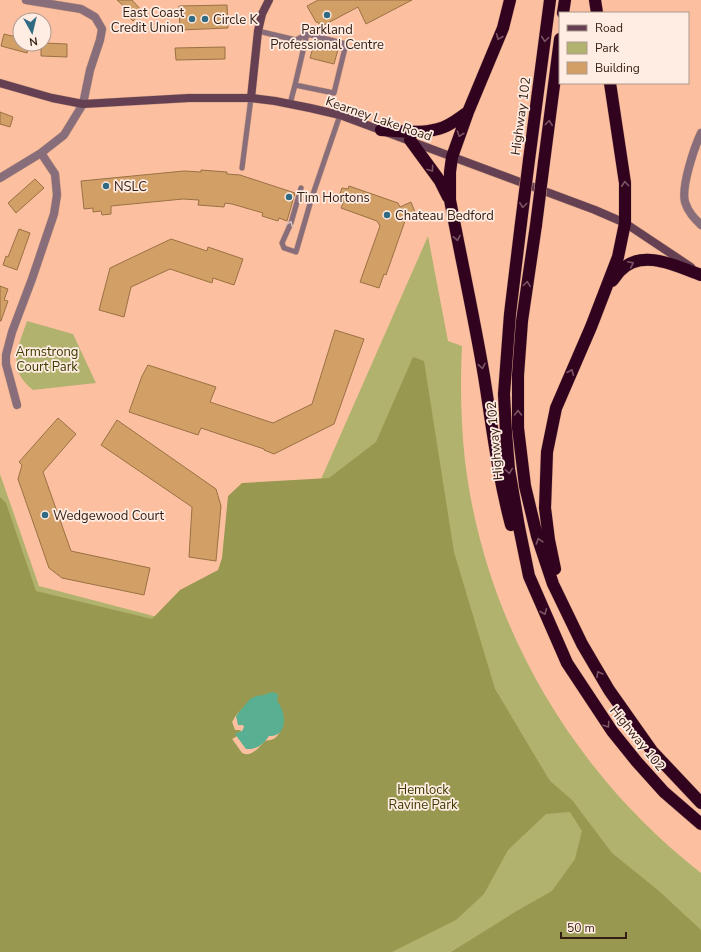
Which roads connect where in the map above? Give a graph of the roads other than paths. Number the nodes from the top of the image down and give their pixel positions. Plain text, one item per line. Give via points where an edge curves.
1 (26, 0) edge
2 (270, 0) edge
3 (510, 0) edge
4 (550, 0) edge
5 (565, 0) edge
6 (595, 0) edge
7 (564, 12) edge
8 (597, 12) edge
9 (258, 31) junction
10 (307, 34) junction
11 (559, 47) edge
12 (0, 83) edge
13 (610, 84) edge
14 (295, 85) junction
15 (251, 98) junction
16 (83, 104) junction
17 (290, 104) junction
18 (468, 112) junction
19 (340, 115) junction
20 (381, 130) junction
21 (701, 133) edge
22 (410, 140) junction
23 (41, 153) junction
24 (452, 157) junction
25 (242, 168) dead end
26 (0, 178) edge
27 (301, 188) dead end
28 (450, 200) junction
29 (625, 223) junction
30 (701, 225) edge
31 (701, 274) edge
32 (605, 292) junction
33 (18, 405) dead end
34 (529, 576) junction
35 (569, 616) junction
36 (701, 803) edge
37 (701, 824) edge

1 - 16 street via 81,9 95,17 102,28
2 - 9 main road via 262,14
3 -> 18 highway via 503,28
4 -> 34 highway, Highway 102, bridge via 510,314 504,394 509,469
5 - 7 highway
6 - 8 highway
9 - 10 lane via 296,40
9 - 15 main road
10 - 14 lane
10 - 14 lane via 346,44 334,93
35 -> 11 highway, Highway 102, bridge via 553,584 537,536 525,486 518,428 522,321
12 - 16 main road, Kearney Lake Road
29 -> 13 highway via 625,183
14 - 17 lane
15 - 16 main road, Kearney Lake Road via 189,98
15 - 17 main road, Kearney Lake Road
15 - 25 lane
16 - 23 street via 64,135
17 - 19 main road, Kearney Lake Road
18 - 20 highway via 439,129
18 -> 24 highway
19 - 20 main road, Kearney Lake Road
19 -> 27 lane via 296,252 284,248 282,243
20 - 22 main road, Kearney Lake Road
21 - 30 street via 694,148 684,198 688,210
22 - 24 main road, Kearney Lake Road
22 -> 28 highway via 440,181
23 - 26 street
23 - 33 street via 55,174 57,195 54,214 6,355 6,364
24 - 28 highway
24 - 29 main road, Kearney Lake Road
28 -> 34 highway via 484,376 503,494
29 - 31 main road, Kearney Lake Road
29 - 32 highway via 618,257
32 -> 31 highway via 620,270 642,260 662,261
35 -> 32 highway via 548,540 545,508 547,452 556,408
34 -> 37 highway, Highway 102 via 567,663 612,731 664,792
36 -> 35 highway, Highway 102 via 652,751 628,719 608,690

